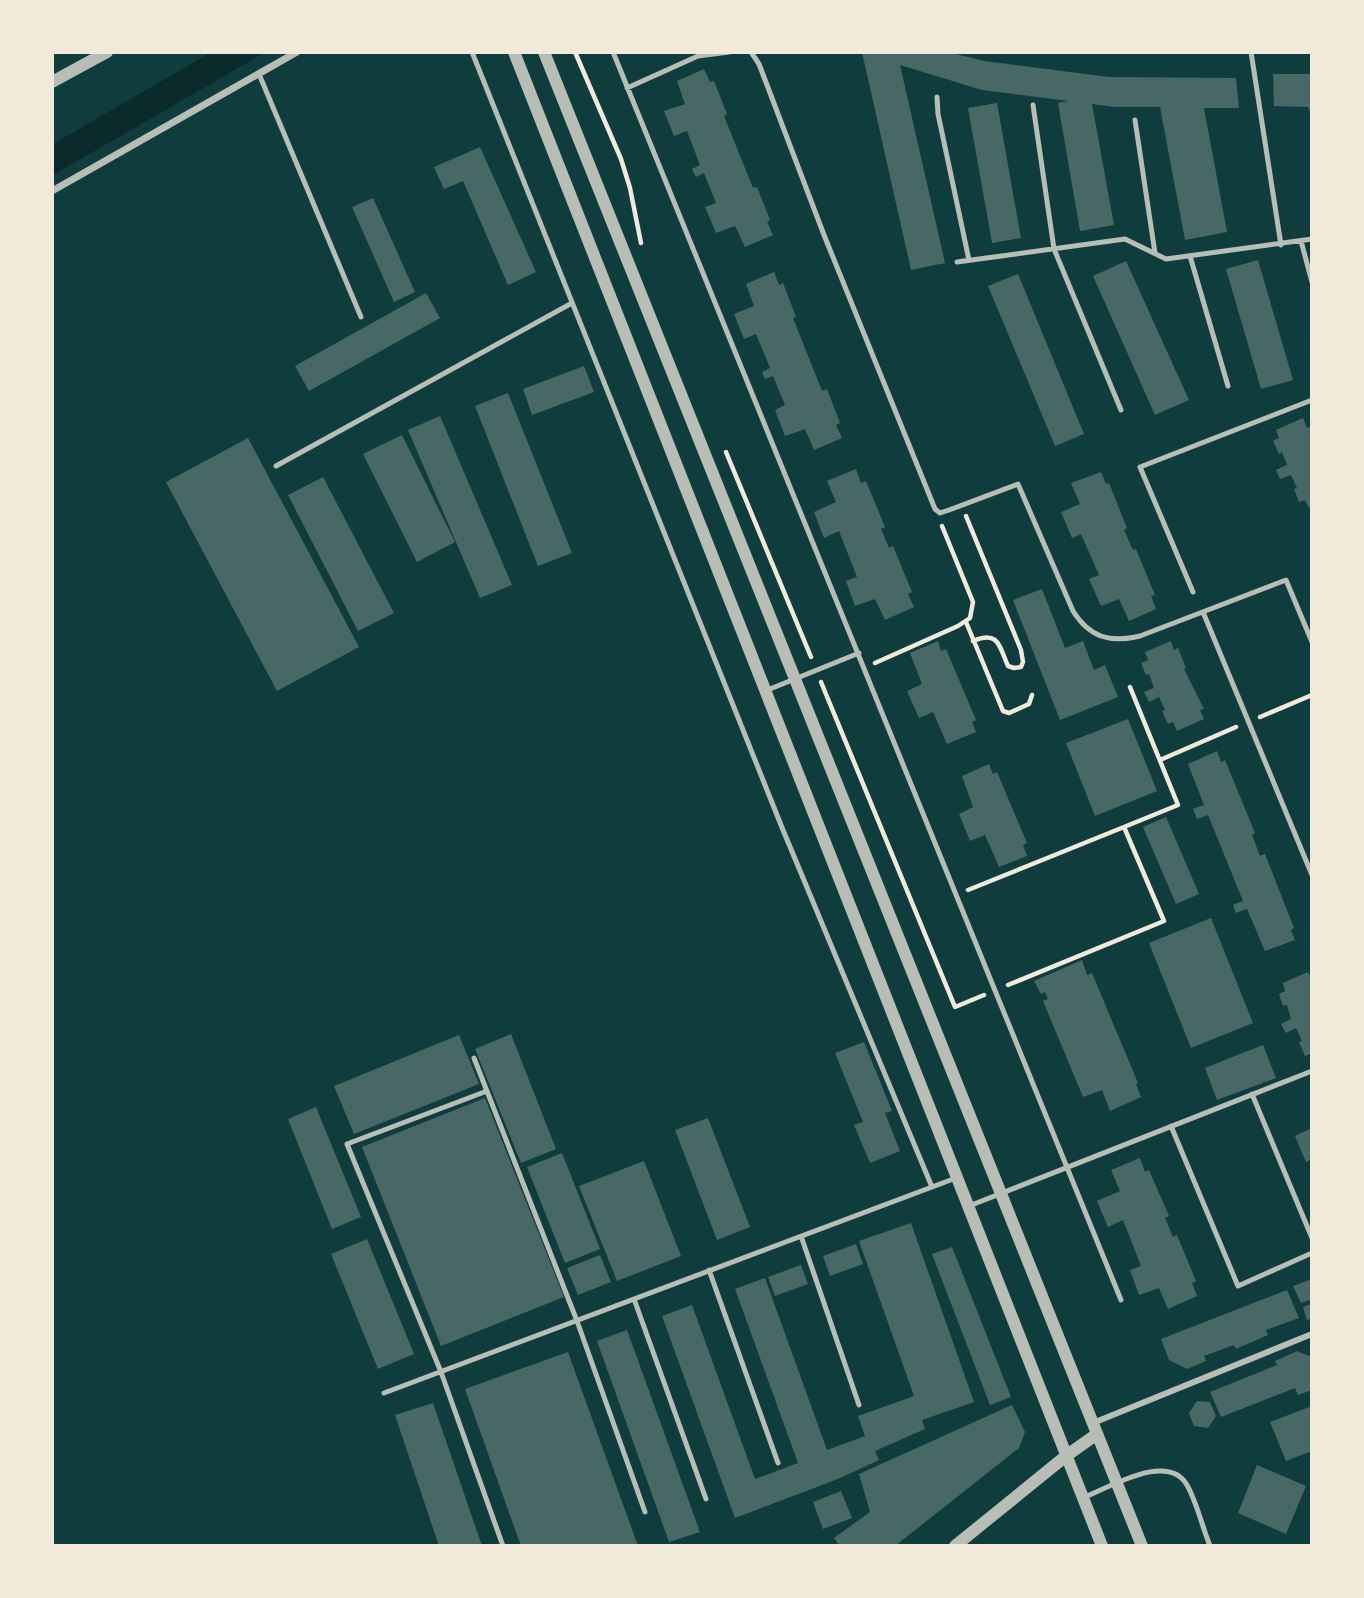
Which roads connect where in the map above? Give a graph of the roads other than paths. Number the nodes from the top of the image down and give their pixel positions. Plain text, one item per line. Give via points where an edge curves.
1 (107, 52) edge
2 (297, 52) edge
3 (472, 52) edge
4 (514, 52) edge
5 (544, 52) edge
6 (613, 52) edge
7 (729, 52) edge
8 (751, 52) edge
9 (1251, 52) edge
10 (259, 74) junction
11 (52, 82) edge
12 (627, 88) junction
13 (937, 97) dead end
14 (1033, 104) dead end
15 (1135, 120) dead end
16 (52, 191) edge
17 (1311, 239) edge
18 (1301, 241) junction
19 (1281, 245) junction
20 (1054, 249) junction
21 (1155, 253) junction
22 (1190, 256) junction
23 (969, 260) junction
24 (957, 262) dead end
25 (1311, 282) edge
26 (572, 303) junction
27 (360, 317) dead end
28 (1228, 386) dead end
29 (1311, 400) edge
30 (1121, 410) dead end
31 (276, 466) dead end
32 (1193, 592) dead end
33 (1203, 612) junction
34 (1311, 642) edge
35 (859, 653) junction
36 (795, 679) junction
37 (765, 691) junction
38 (1311, 875) edge
39 (474, 1058) dead end
40 (1311, 1071) edge
41 (486, 1091) junction
42 (1252, 1094) junction
43 (1171, 1126) junction
44 (1068, 1166) junction
45 (956, 1178) junction
46 (932, 1187) junction
47 (1001, 1193) junction
48 (968, 1207) junction
49 (801, 1236) junction
50 (1311, 1238) edge
51 (1311, 1254) edge
52 (709, 1270) junction
53 (634, 1299) junction
54 (1121, 1300) dead end
55 (577, 1321) junction
56 (1311, 1334) edge
57 (441, 1372) junction
58 (384, 1393) dead end
59 (859, 1405) dead end
60 (1095, 1428) junction
61 (1066, 1456) junction
62 (778, 1463) dead end
63 (1117, 1484) junction
64 (1083, 1498) junction
65 (706, 1499) dead end
66 (645, 1512) dead end
67 (503, 1545) edge
68 (955, 1545) edge
69 (1102, 1545) edge
70 (1142, 1545) edge
71 (1210, 1545) edge

1 - 11 street
2 - 10 street
3 - 26 lane
4 - 37 street
5 - 36 street
6 - 12 lane
7 - 12 lane via 698,57
8 - 33 lane via 935,509 940,513 1018,484 1073,611 1097,635 1118,639 1140,636
9 - 19 lane
10 - 16 street
10 - 27 lane
12 - 35 lane
13 - 23 lane
14 - 20 lane
15 - 21 lane
17 - 18 lane
18 - 19 lane
18 - 25 lane
19 - 22 lane
20 - 21 lane via 1125,239
20 - 23 lane
20 - 30 lane
21 - 22 lane via 1166,259
22 - 28 lane
23 - 24 lane
26 - 31 lane
26 - 46 lane
29 - 32 lane via 1140,467
33 - 34 lane via 1286,580
33 - 38 lane
35 - 36 lane
35 - 44 lane
36 - 37 lane
36 - 47 street
37 - 45 street
39 - 41 lane
40 - 42 lane
41 - 55 lane
41 - 57 lane via 347,1144
42 - 43 lane
42 - 50 lane
43 - 44 lane
43 - 51 lane via 1238,1286
44 - 47 lane
44 - 54 lane
45 - 46 lane
45 - 48 street
46 - 49 lane
47 - 48 lane
47 - 60 street
48 - 61 street
49 - 52 lane
49 - 59 lane
52 - 53 lane
52 - 62 lane
53 - 55 lane
53 - 65 lane
55 - 57 lane
55 - 66 lane
56 - 60 street
57 - 58 lane
57 - 67 lane
60 - 61 street
60 - 63 street
61 - 64 street
61 - 68 street
63 - 64 lane
63 - 70 street
63 - 71 lane via 1149,1471 1178,1476 1186,1483
64 - 69 street

